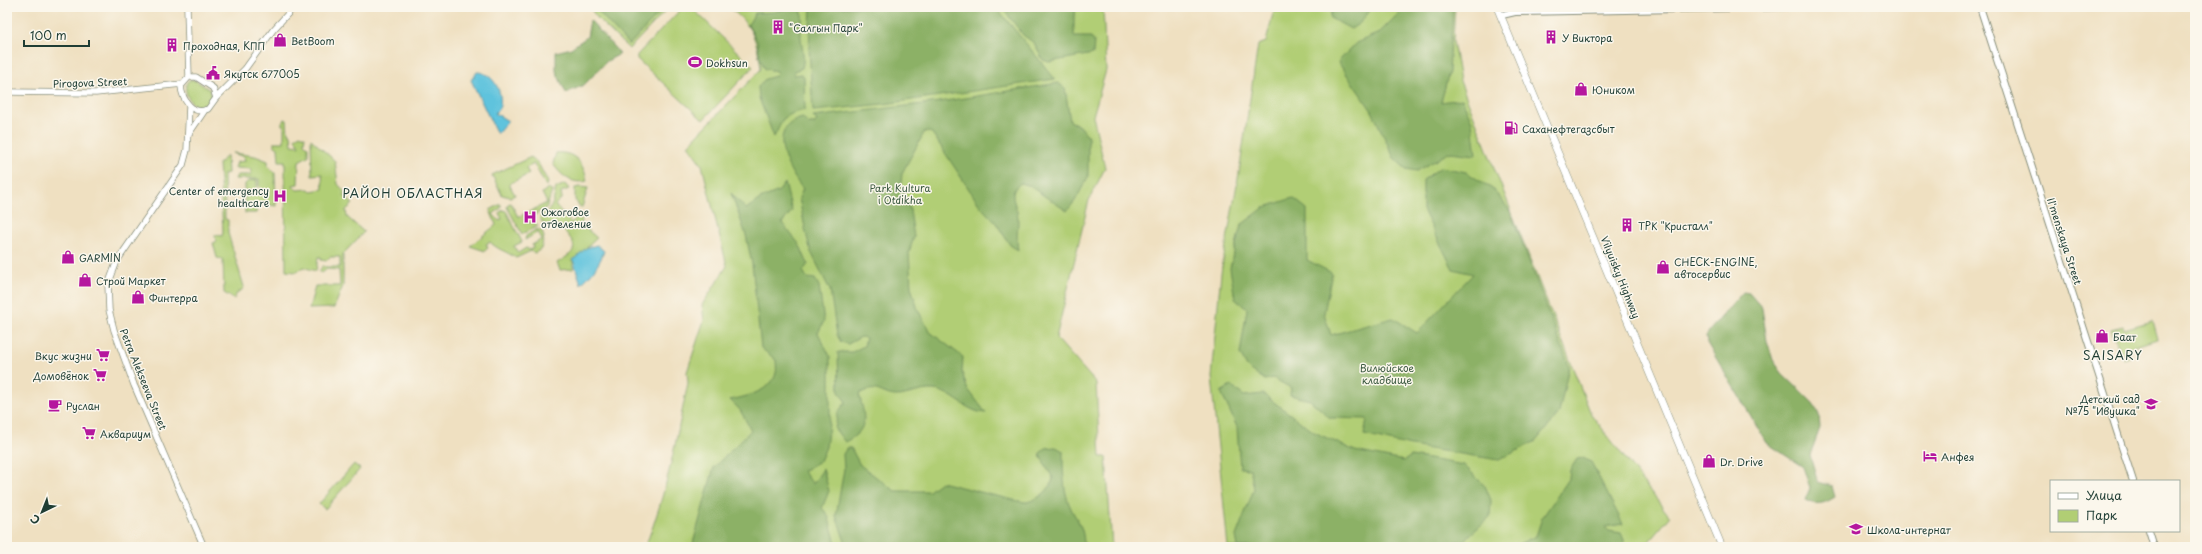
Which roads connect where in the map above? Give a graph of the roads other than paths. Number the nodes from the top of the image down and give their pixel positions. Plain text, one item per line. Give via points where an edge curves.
1 (187, 7) edge
2 (294, 7) edge
3 (1497, 7) edge
4 (1790, 7) edge
5 (1980, 7) edge
6 (1502, 16) junction
7 (189, 77) junction
8 (182, 84) junction
9 (174, 86) junction
10 (213, 88) junction
11 (224, 90) junction
12 (7, 92) edge
13 (182, 92) junction
14 (216, 98) junction
15 (189, 106) junction
16 (205, 110) junction
17 (188, 135) junction
18 (2133, 480) edge
19 (2149, 532) edge
20 (204, 547) edge
21 (1722, 547) edge
22 (2154, 547) edge

1 - 7 street
2 - 11 street via 273,30 245,69
3 - 6 main road, Vilyuisky Highway
4 - 6 main road via 1515,12
5 - 18 main road, Il'menskaya Street
6 - 21 main road, Vilyuisky Highway
7 - 8 street
7 - 10 street via 202,80
8 - 9 street, Pirogova Street
8 - 13 street
9 - 12 street, Pirogova Street via 96,93
9 - 13 street
10 - 11 street
10 - 14 street
11 - 14 street
13 - 15 street
14 - 16 street
15 - 16 street via 195,110
15 - 17 street, Petra Alekseeva Street
16 - 17 street, Petra Alekseeva Street
17 - 20 street, Petra Alekseeva Street via 183,165 117,261 110,277 108,294 114,330 132,380
19 - 22 main road

